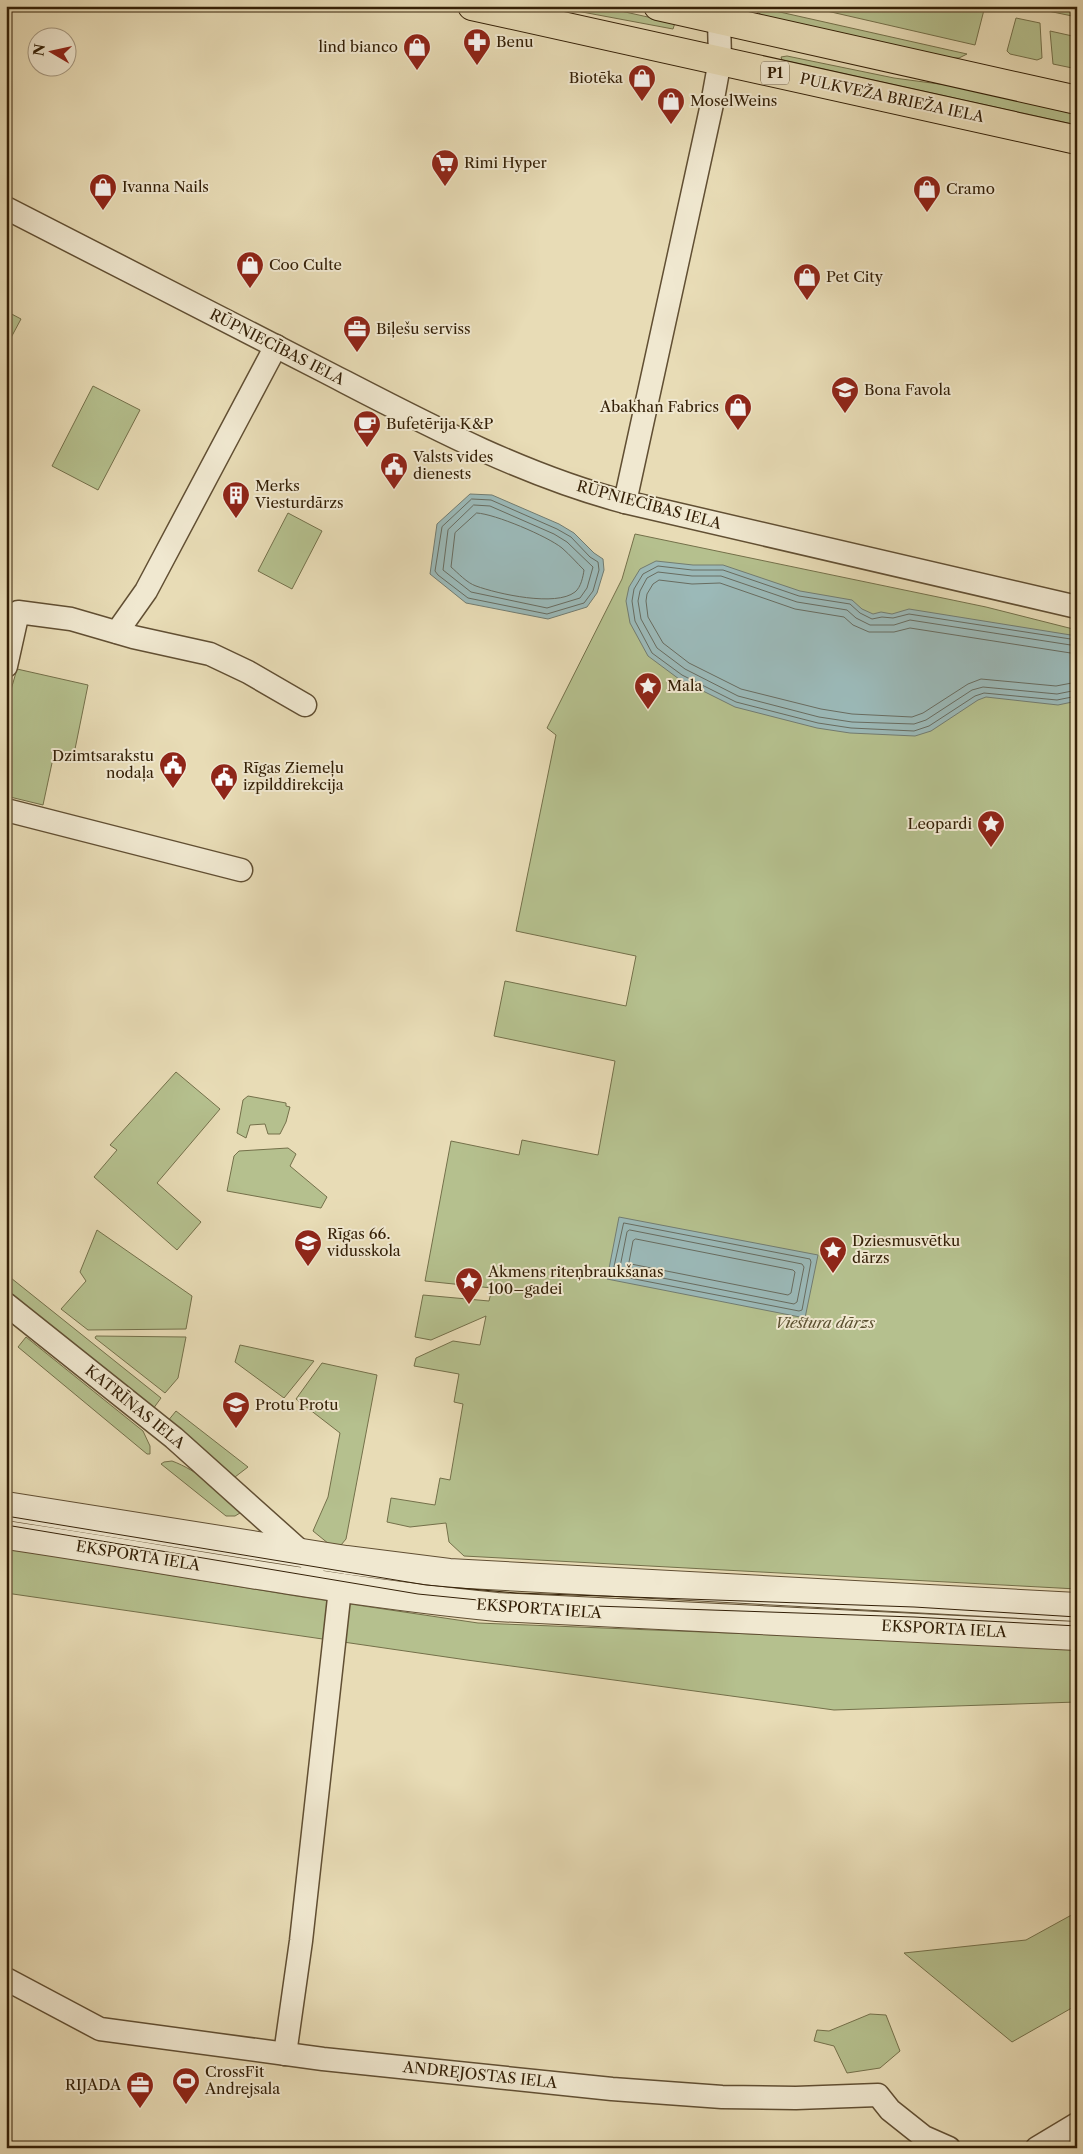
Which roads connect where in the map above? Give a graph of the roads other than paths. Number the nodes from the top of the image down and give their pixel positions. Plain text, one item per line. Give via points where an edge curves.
1 (472, 6) edge
2 (658, 6) edge
3 (719, 13) edge
4 (720, 60) junction
5 (1077, 100) edge
6 (1077, 140) edge
7 (6, 208) edge
8 (276, 346) junction
9 (624, 502) junction
10 (1077, 607) edge
11 (117, 632) junction
12 (6, 666) edge
13 (305, 705) dead end
14 (6, 810) edge
15 (241, 870) dead end
16 (6, 1304) edge
17 (6, 1506) edge
18 (259, 1516) junction
19 (6, 1535) edge
20 (255, 1546) junction
21 (302, 1553) junction
22 (250, 1574) junction
23 (310, 1584) junction
24 (339, 1598) dead end
25 (1077, 1607) edge
26 (1077, 1636) edge
27 (6, 1979) edge
28 (285, 2054) junction
29 (1077, 2124) edge
30 (949, 2148) edge
31 (1037, 2148) edge

1 - 4 main road, PULKVEŽA BRIEŽA IELA / P1
2 - 3 main road
3 - 4 street
3 - 5 main road
4 - 6 main road, PULKVEŽA BRIEŽA IELA / P1
4 - 9 street
7 - 8 street, RŪPNIECĪBAS IELA
8 - 9 street, RŪPNIECĪBAS IELA via 497,456
8 - 11 street via 146,591
9 - 10 street, RŪPNIECĪBAS IELA
11 - 12 street via 71,620 18,612
11 - 13 street via 210,654
14 - 15 street
16 - 18 street, KATRĪNAS IELA via 174,1438
17 - 20 street, EKSPORTA IELA
18 - 20 street
18 - 21 street, KATRĪNAS IELA
19 - 22 street, EKSPORTA IELA
20 - 21 street, EKSPORTA IELA
20 - 22 street
21 - 23 street, KATRĪNAS IELA via 313,1566
21 - 25 street, EKSPORTA IELA via 449,1573
22 - 23 street, EKSPORTA IELA
23 - 26 street, EKSPORTA IELA via 497,1607
24 - 28 street via 301,1941
27 - 28 street, ANDREJOSTAS IELA via 100,2029
28 - 30 street, ANDREJOSTAS IELA via 612,2089 722,2097 878,2095 890,2110 924,2137
29 - 31 street

